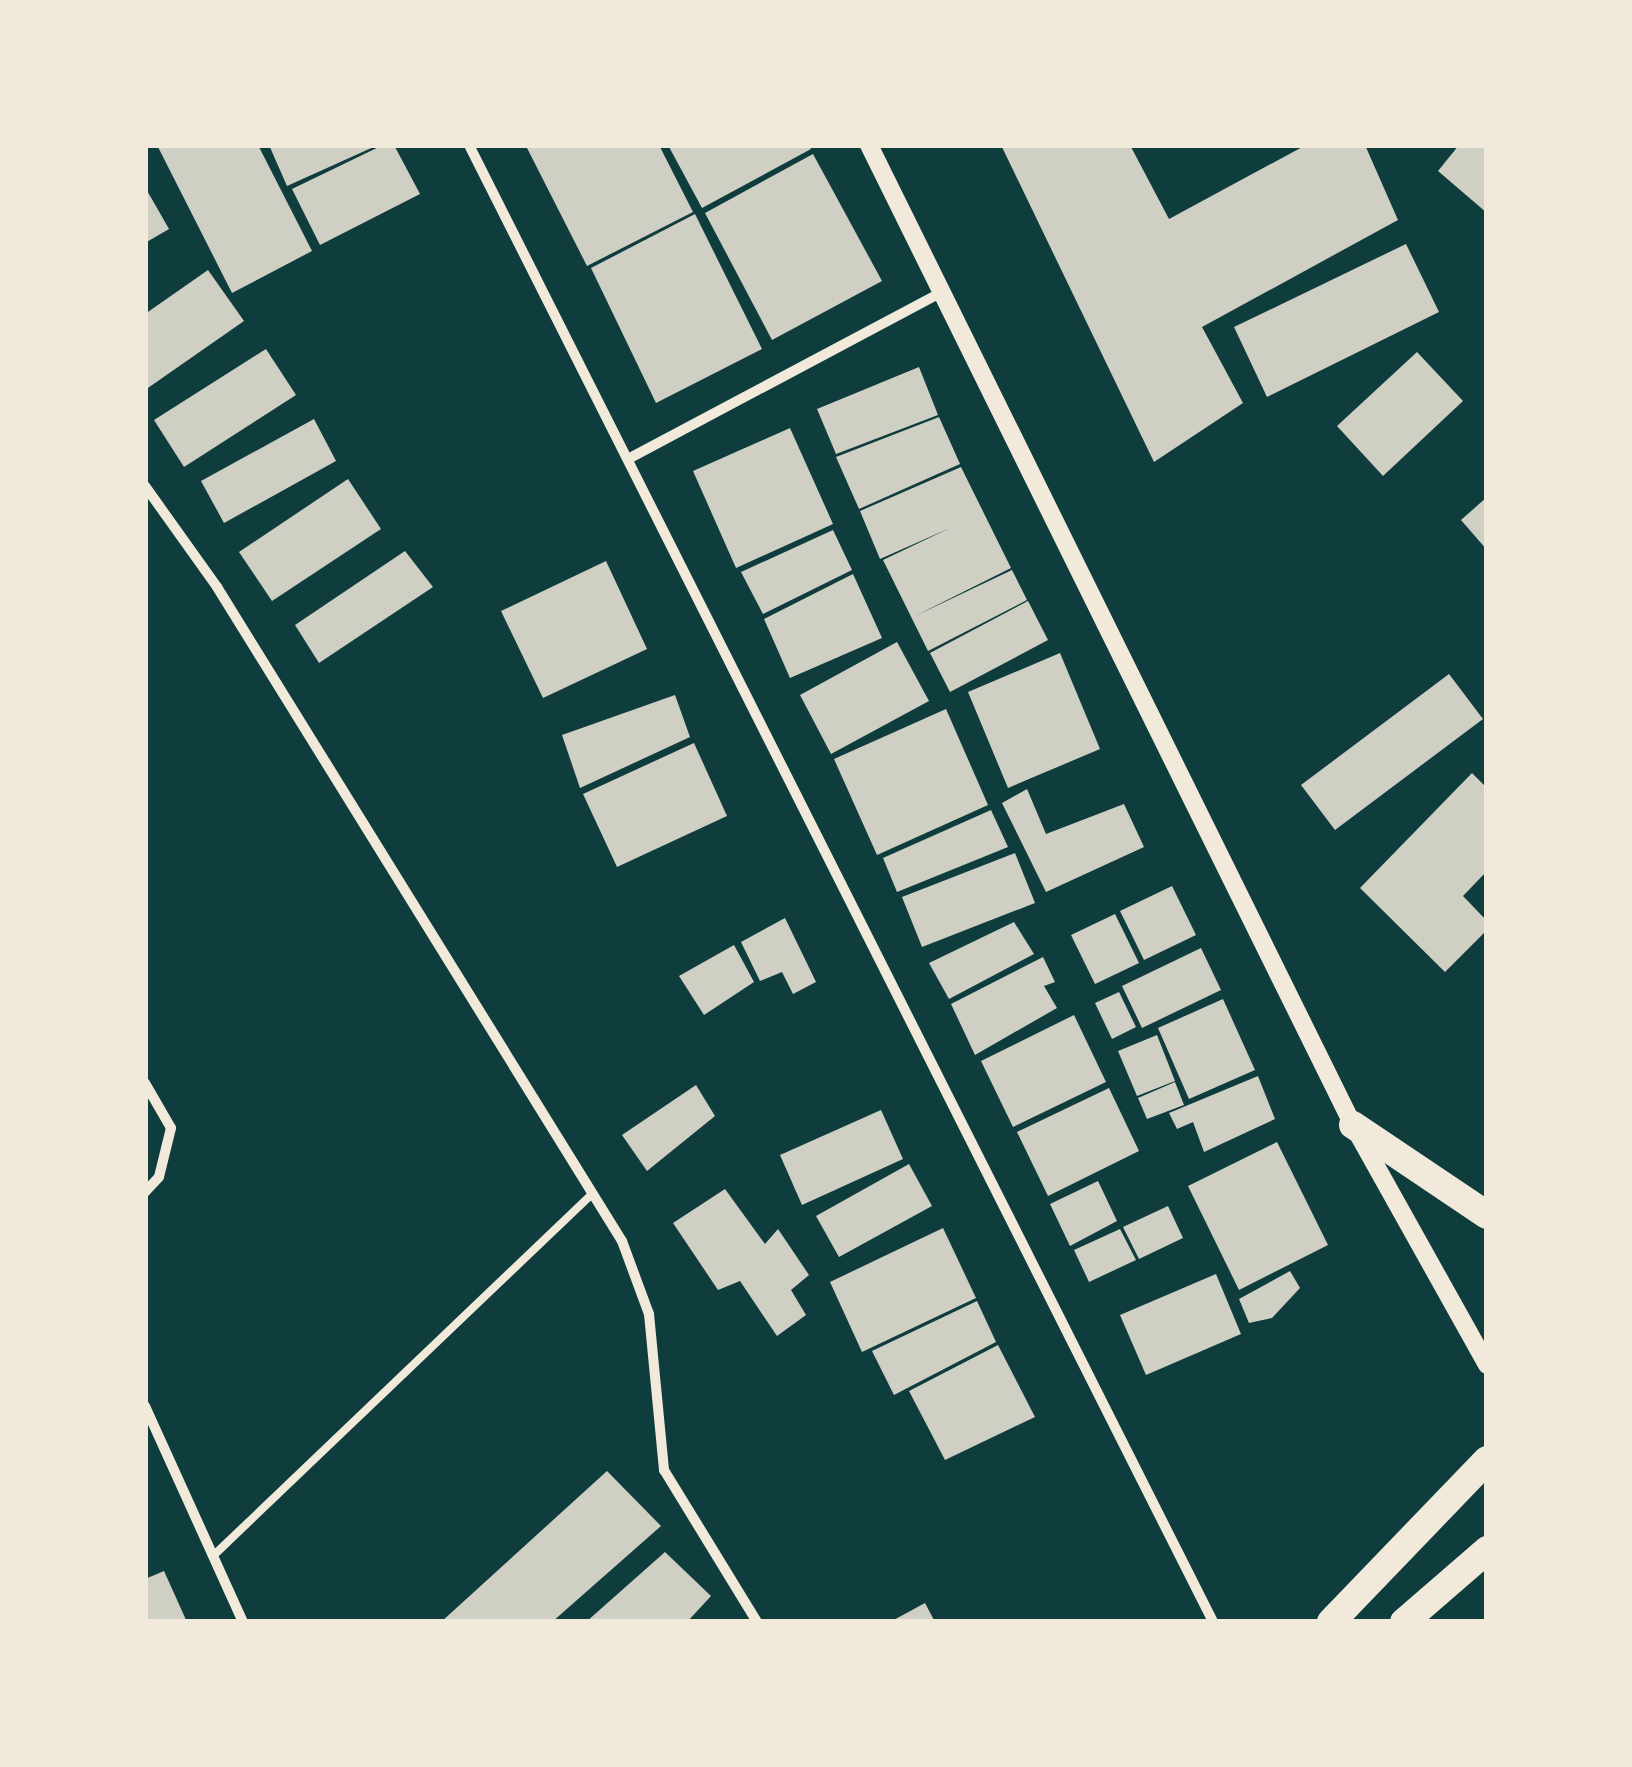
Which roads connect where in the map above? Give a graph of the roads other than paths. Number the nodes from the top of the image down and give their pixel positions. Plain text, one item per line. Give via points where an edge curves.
1 (469, 145) edge
2 (869, 145) edge
3 (942, 292) junction
4 (628, 459) junction
5 (145, 486) edge
6 (145, 1083) edge
7 (1353, 1126) junction
8 (145, 1192) edge
9 (592, 1194) junction
10 (1487, 1215) edge
11 (1487, 1365) edge
12 (145, 1406) edge
13 (1487, 1460) edge
14 (1487, 1550) edge
15 (213, 1556) junction
16 (242, 1622) edge
17 (757, 1622) edge
18 (1213, 1622) edge
19 (1331, 1622) edge
20 (1404, 1622) edge

1 - 4 street
2 - 3 street
3 - 4 street
3 - 7 street
4 - 18 street
5 - 9 street via 217,587
6 - 8 street via 171,1128 159,1177
7 - 10 highway via 1406,1155
7 - 11 street
9 - 15 lane
9 - 17 street via 638,1275 650,1314 664,1470
12 - 15 street
13 - 19 highway
14 - 20 highway
15 - 16 street

